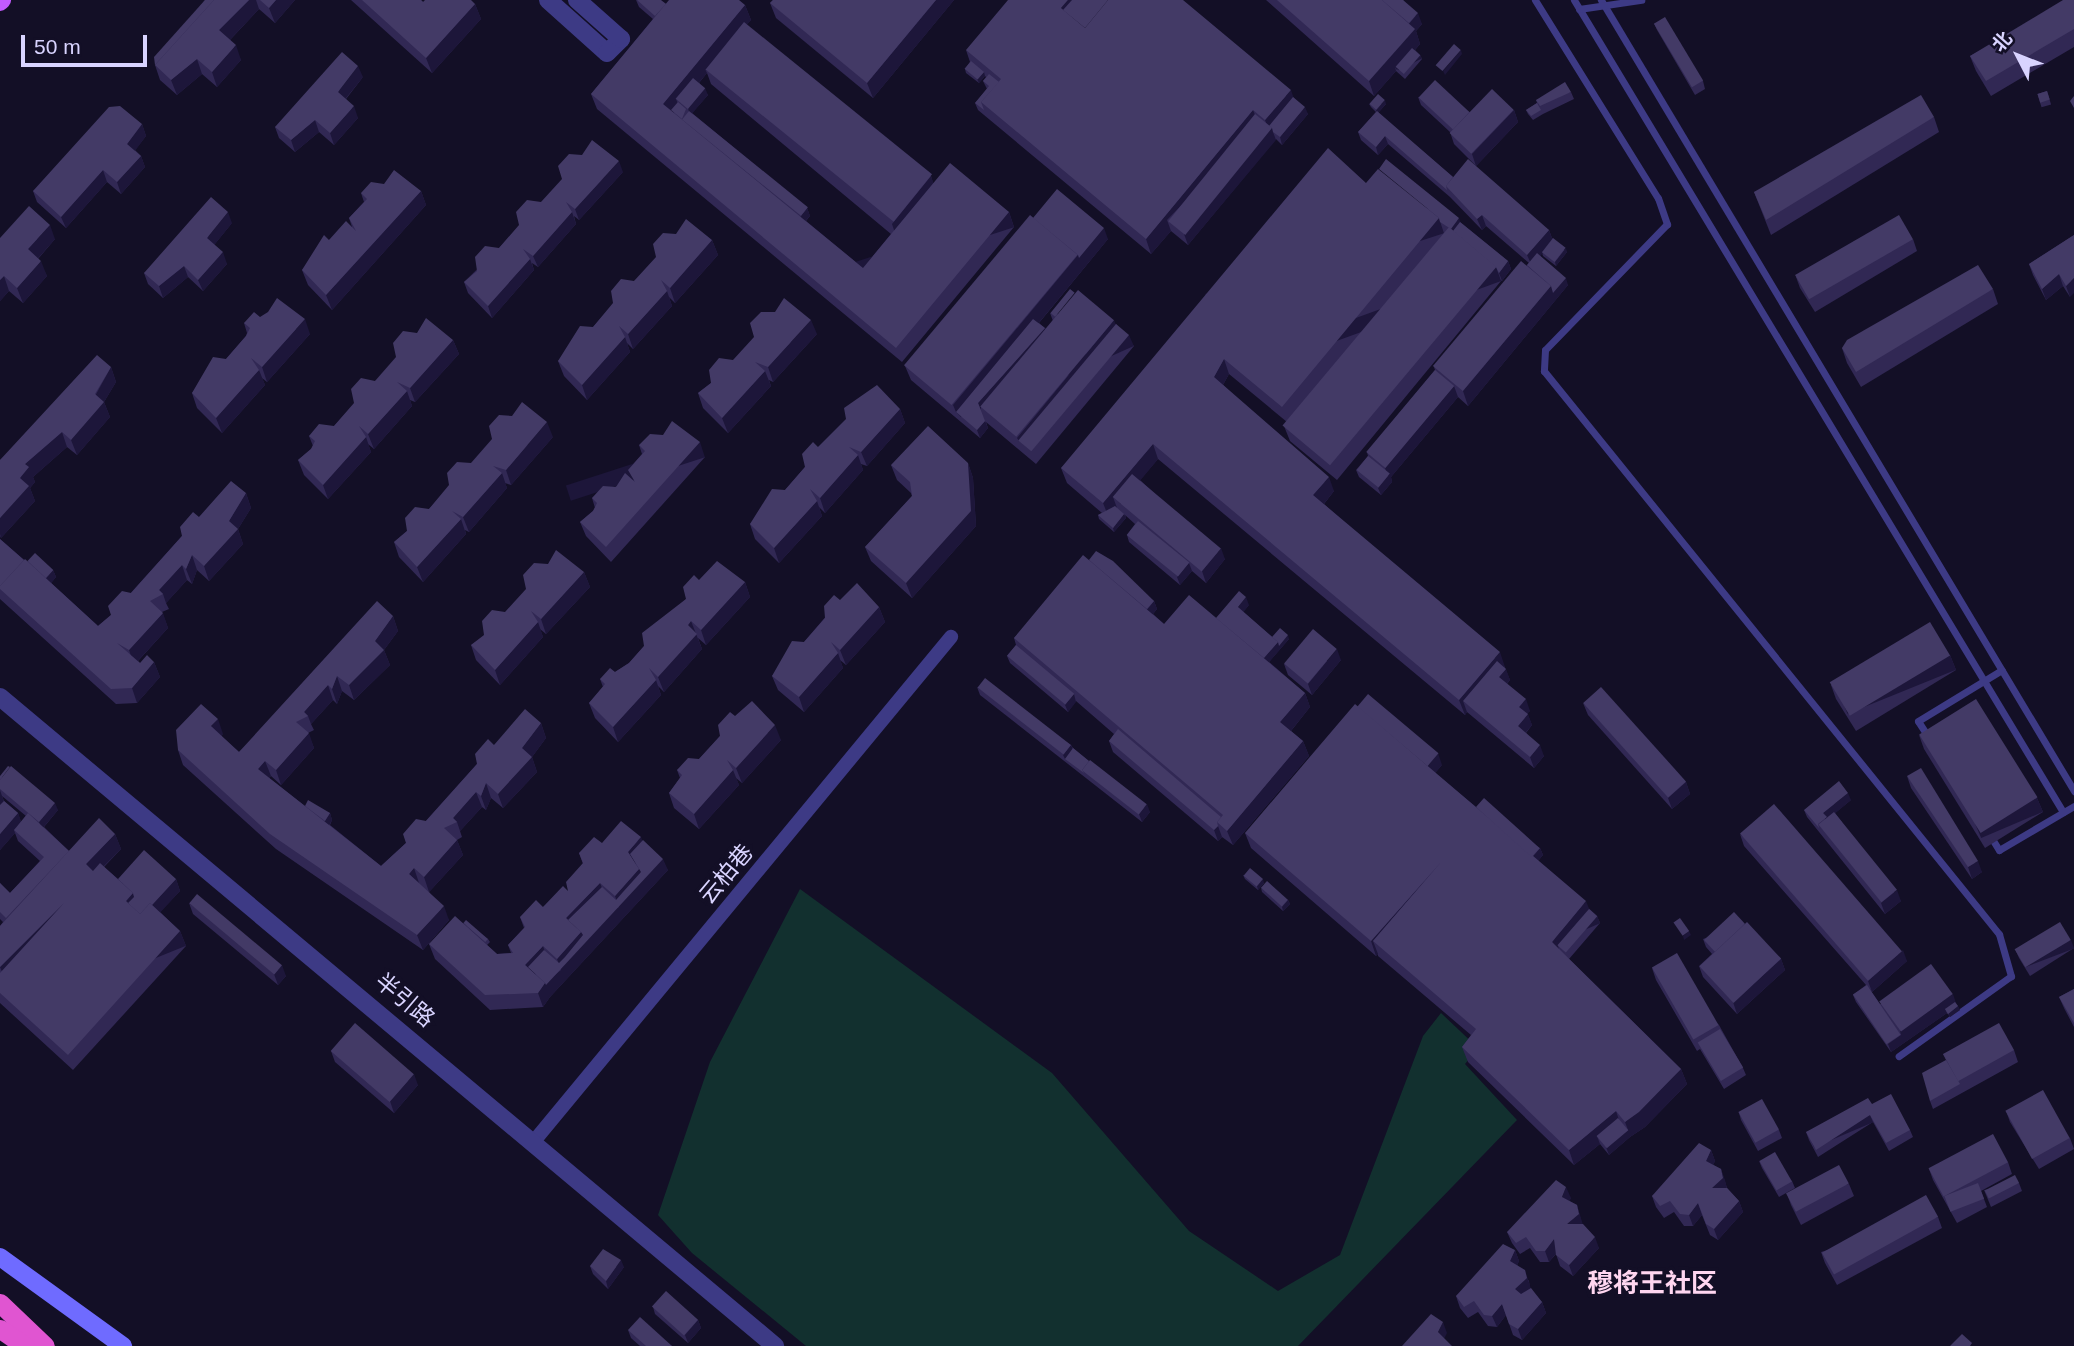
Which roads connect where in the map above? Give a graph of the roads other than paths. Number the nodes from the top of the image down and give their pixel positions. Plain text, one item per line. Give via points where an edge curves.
1 (548, 0) edge
2 (577, 0) edge
3 (1535, 0) edge
4 (1574, 0) edge
5 (1641, 0) edge
6 (1602, 3) edge
7 (1579, 9) junction
8 (951, 638) dead end
9 (2002, 670) junction
10 (1984, 681) junction
11 (0, 696) edge
12 (1933, 744) edge
13 (2074, 791) edge
14 (2074, 806) edge
15 (2063, 812) junction
16 (1984, 826) edge
17 (1899, 1056) dead end
18 (535, 1140) junction
19 (0, 1257) edge
20 (0, 1303) edge
21 (0, 1329) edge
22 (25, 1346) edge
23 (45, 1346) edge
24 (122, 1346) edge
25 (775, 1346) edge

1 - 2 street via 607,53 621,39
3 - 17 lane via 1658,198 1667,224 1545,349 1544,371 1999,934 2011,976
4 - 7 lane
5 - 6 lane
6 - 7 lane
6 - 9 lane
7 - 10 lane
8 - 18 street, 云柏巷
9 - 10 lane
9 - 13 lane
10 - 12 lane via 1918,721
10 - 15 lane
11 - 18 street, 半引路
14 - 15 lane
15 - 16 lane via 1999,850
18 - 25 street, 半引路
19 - 24 main road
20 - 23 highway
21 - 22 highway

